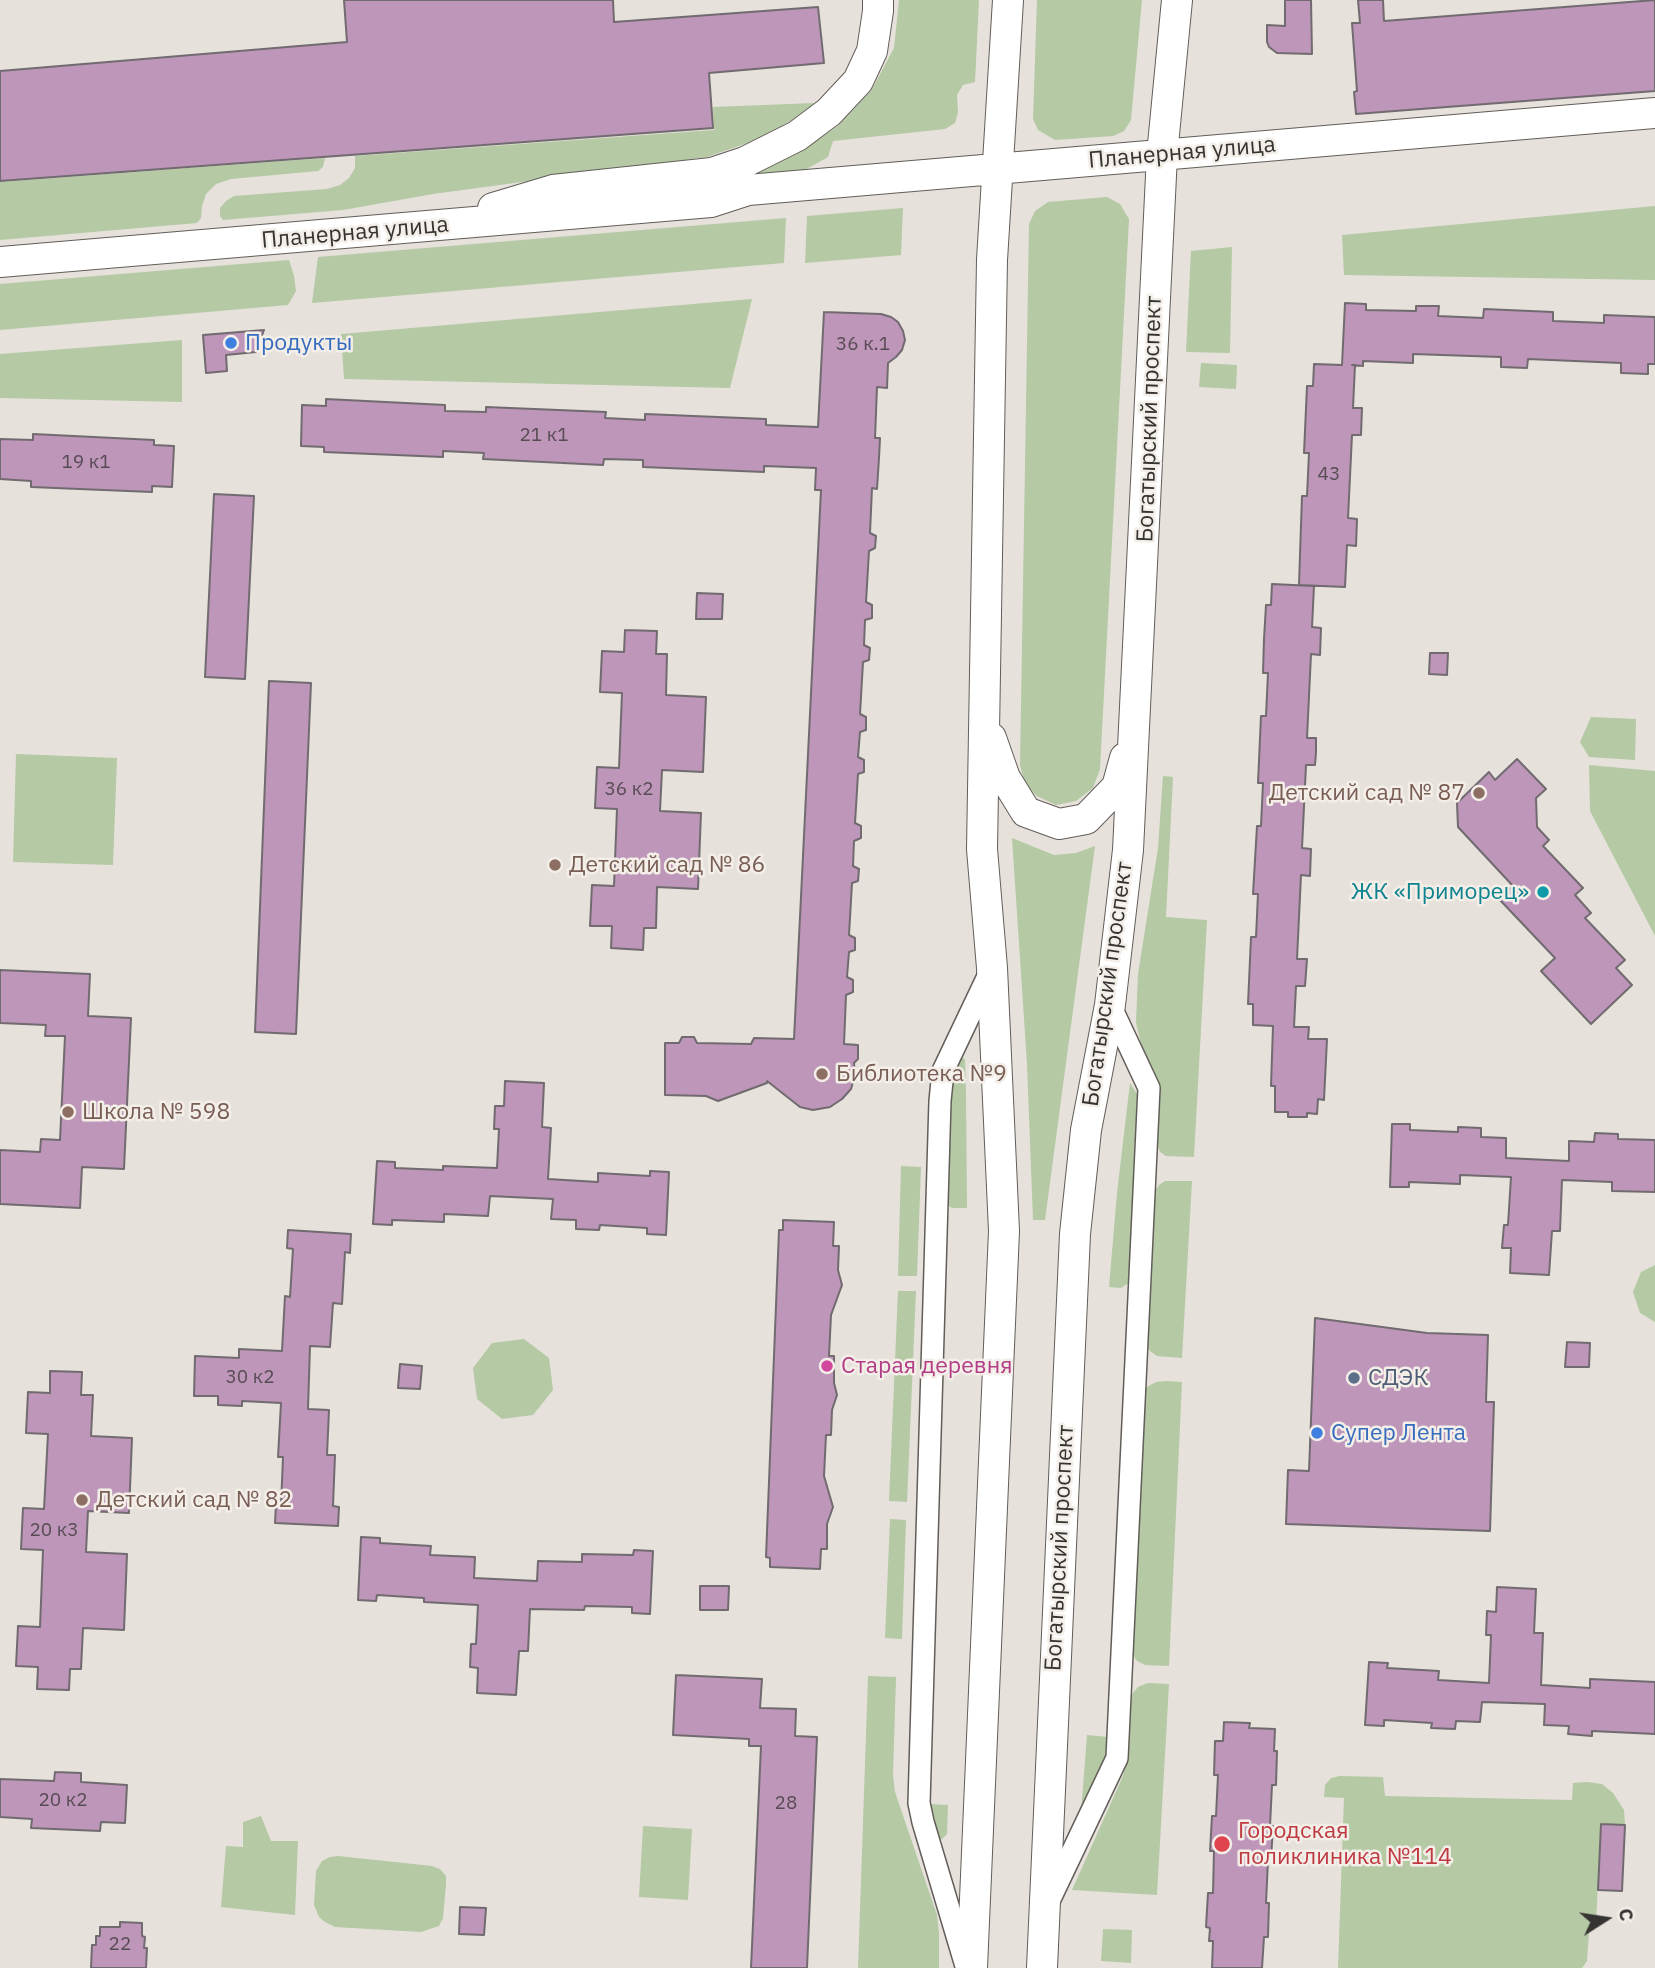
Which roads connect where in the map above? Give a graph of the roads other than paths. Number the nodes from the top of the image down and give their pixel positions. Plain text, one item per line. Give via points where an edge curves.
1 (878, 0) edge
2 (1008, 0) edge
3 (1177, 0) edge
4 (1655, 113) edge
5 (1655, 134) edge
6 (1162, 164) junction
7 (998, 178) junction
8 (433, 226) junction
9 (0, 262) edge
10 (984, 718) junction
11 (1136, 720) junction
12 (992, 968) junction
13 (1110, 1005) junction
14 (1043, 1915) junction
15 (970, 1968) edge
16 (1042, 1968) edge

1 - 8 main road via 872,51 858,81 829,112 770,150 712,173 553,190
2 - 7 main road
3 - 6 main road, Богатырский проспект
4 - 6 main road, Планерная улица
5 - 6 main road, Планерная улица
6 - 7 main road, Планерная улица
6 - 11 main road, Богатырский проспект
7 - 8 main road, Планерная улица via 749,210 711,202
7 - 10 main road via 990,344
8 - 9 main road, Планерная улица
10 - 11 main road via 1005,778 1026,811 1059,824 1086,819 1117,787
10 - 12 main road via 982,849
11 - 13 main road, Богатырский проспект via 1128,850
12 - 15 main road via 1004,1231
12 - 15 street via 943,1071 940,1101 919,1803
13 - 14 main road, Богатырский проспект via 1086,1130 1075,1234
13 - 14 street via 1149,1088 1117,1758
14 - 16 main road, Богатырский проспект

